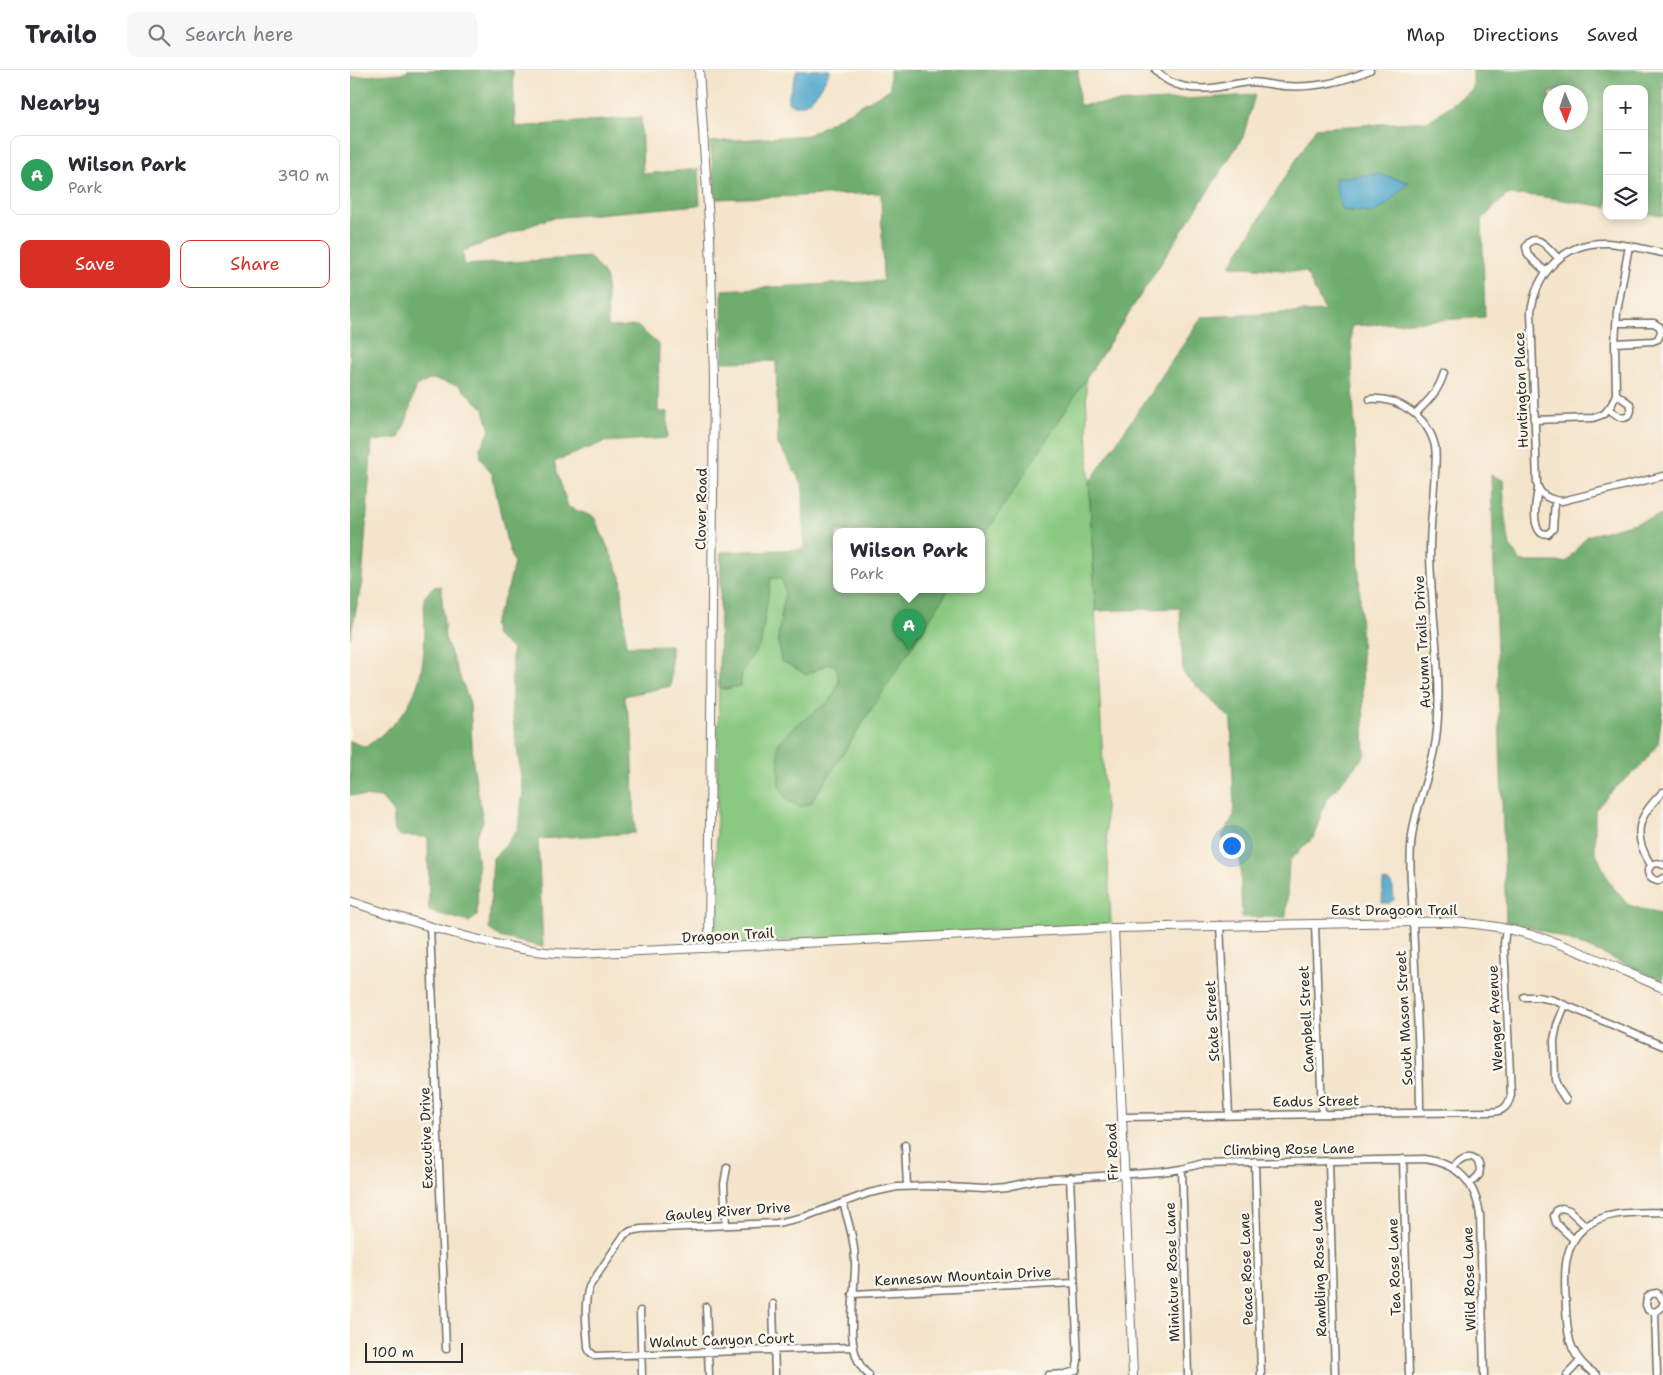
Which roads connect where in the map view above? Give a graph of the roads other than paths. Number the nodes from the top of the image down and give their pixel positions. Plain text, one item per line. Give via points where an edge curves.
1 (699, 70) edge
2 (1155, 70) edge
3 (1370, 70) edge
4 (1629, 246) junction
5 (1663, 253) edge
6 (1561, 257) junction
7 (1546, 272) junction
8 (1616, 324) junction
9 (1615, 343) junction
10 (1444, 373) dead end
11 (1616, 394) junction
12 (1370, 398) dead end
13 (1608, 409) junction
14 (1415, 414) junction
15 (1534, 420) junction
16 (1663, 476) edge
17 (1538, 489) junction
18 (1555, 501) junction
19 (1663, 792) edge
20 (1652, 865) junction
21 (1663, 865) edge
22 (1663, 878) edge
23 (350, 901) edge
24 (1413, 922) junction
25 (1315, 924) junction
26 (1220, 925) junction
27 (430, 926) junction
28 (1114, 928) junction
29 (1506, 928) junction
30 (709, 948) junction
31 (1663, 988) edge
32 (1524, 997) dead end
33 (1565, 1006) junction
34 (1663, 1046) edge
35 (1566, 1100) dead end
36 (1508, 1105) joint
37 (1420, 1113) junction
38 (1322, 1114) junction
39 (1229, 1115) junction
40 (1123, 1117) junction
41 (905, 1145) dead end
42 (1403, 1159) junction
43 (1329, 1161) junction
44 (1255, 1162) junction
45 (727, 1167) dead end
46 (1453, 1168) junction
47 (1182, 1169) junction
48 (1125, 1174) junction
49 (1070, 1177) junction
50 (1470, 1184) junction
51 (907, 1186) junction
52 (843, 1202) junction
53 (1663, 1212) edge
54 (726, 1225) junction
55 (1586, 1226) junction
56 (1574, 1240) junction
57 (1074, 1283) junction
58 (852, 1294) junction
59 (1663, 1302) edge
60 (773, 1304) dead end
61 (706, 1307) dead end
62 (640, 1311) dead end
63 (1655, 1312) junction
64 (853, 1347) junction
65 (446, 1349) dead end
66 (774, 1350) junction
67 (708, 1353) junction
68 (592, 1354) joint
69 (641, 1355) junction
70 (1580, 1361) junction
71 (1594, 1374) edge
72 (642, 1375) edge
73 (709, 1375) edge
74 (775, 1375) edge
75 (869, 1375) edge
76 (1048, 1375) edge
77 (1133, 1375) edge
78 (1188, 1375) edge
79 (1261, 1375) edge
80 (1335, 1375) edge
81 (1409, 1375) edge
82 (1484, 1375) edge
83 (1567, 1375) edge
84 (1657, 1375) edge

1 - 30 street, Clover Road via 710,237 715,417
2 - 3 street via 1179,86 1205,88 1252,82 1285,86 1327,84
4 - 5 street
4 - 6 street via 1594,244
4 - 8 street
6 - 7 street, Huntington Place
6 - 7 street via 1541,241 1530,241 1527,253
7 - 15 street, Huntington Place via 1535,292 1531,311
8 - 9 street
8 - 9 street via 1654,323 1661,332 1653,341
9 - 11 street
10 - 14 street via 1435,394
11 - 13 street
11 - 13 street via 1630,404 1631,414 1622,418
12 - 14 street, Autumn Trails Drive via 1388,400
13 - 15 street via 1593,418
14 - 24 street, Autumn Trails Drive via 1427,427 1435,446 1430,570 1439,708 1433,755 1411,846
15 - 17 street, Huntington Place
16 - 18 street
17 - 18 street via 1542,495
17 - 18 street, Huntington Place via 1536,527 1541,533 1548,534 1554,530
19 - 20 street via 1647,808 1639,828 1644,854
20 - 21 street
20 - 22 street via 1648,870 1650,877 1655,880
23 - 27 street, Dragoon Trail
24 - 25 street, East Dragoon Trail
24 - 29 street, East Dragoon Trail via 1462,922
24 - 37 street, South Mason Street
25 - 26 street, East Dragoon Trail
25 - 38 street, Campbell Street
26 - 28 street, East Dragoon Trail
26 - 39 street, State Street
27 - 30 street, Dragoon Trail via 501,946 542,953 593,954
27 - 65 street, Executive Drive
28 - 30 street, Dragoon Trail
28 - 40 street, Fir Road
29 - 31 street, East Dragoon Trail via 1553,942
29 - 36 street, Wenger Avenue via 1511,1095
32 - 33 street via 1544,997
33 - 34 street
33 - 35 street via 1554,1040 1555,1080
36 - 37 street, Eadus Street via 1495,1112
37 - 38 street, Eadus Street
38 - 39 street, Eadus Street
39 - 40 street, Eadus Street
40 - 48 street, Fir Road
41 - 51 street
42 - 43 street, Climbing Rose Lane
42 - 46 street, Climbing Rose Lane via 1434,1160
42 - 81 street, Tea Rose Lane
43 - 44 street, Climbing Rose Lane
43 - 80 street, Rambling Rose Lane
44 - 47 street, Climbing Rose Lane via 1200,1164
44 - 79 street, Peace Rose Lane
45 - 54 street via 724,1184
46 - 50 street, Wild Rose Lane
46 - 50 street via 1466,1156 1478,1161 1479,1175
47 - 48 street, Climbing Rose Lane
47 - 78 street, Miniature Rose Lane
48 - 49 street, Gauley River Drive
48 - 77 street, Fir Road
49 - 51 street, Gauley River Drive via 1007,1187
49 - 57 street
50 - 82 street, Wild Rose Lane via 1480,1215
51 - 52 street, Gauley River Drive
52 - 54 street, Gauley River Drive via 777,1223
52 - 58 street via 854,1244
53 - 55 street via 1615,1214
54 - 68 street, Gauley River Drive via 641,1229 627,1233 587,1293 588,1348
55 - 56 street
55 - 56 street via 1569,1210 1557,1210 1554,1220
56 - 70 street via 1566,1260 1565,1278 1569,1339
57 - 58 street, Kennesaw Mountain Drive
57 - 76 street via 1076,1371
58 - 64 street
59 - 63 street
59 - 63 street via 1657,1293 1647,1298 1648,1310
60 - 66 street
61 - 67 street
62 - 69 street
63 - 84 street
64 - 66 street, Walnut Canyon Court
64 - 75 street via 861,1369
66 - 67 street, Walnut Canyon Court
66 - 74 street
67 - 69 street, Walnut Canyon Court
67 - 73 street
68 - 69 street, Walnut Canyon Court via 600,1357
69 - 72 street
70 - 71 street
70 - 83 street

